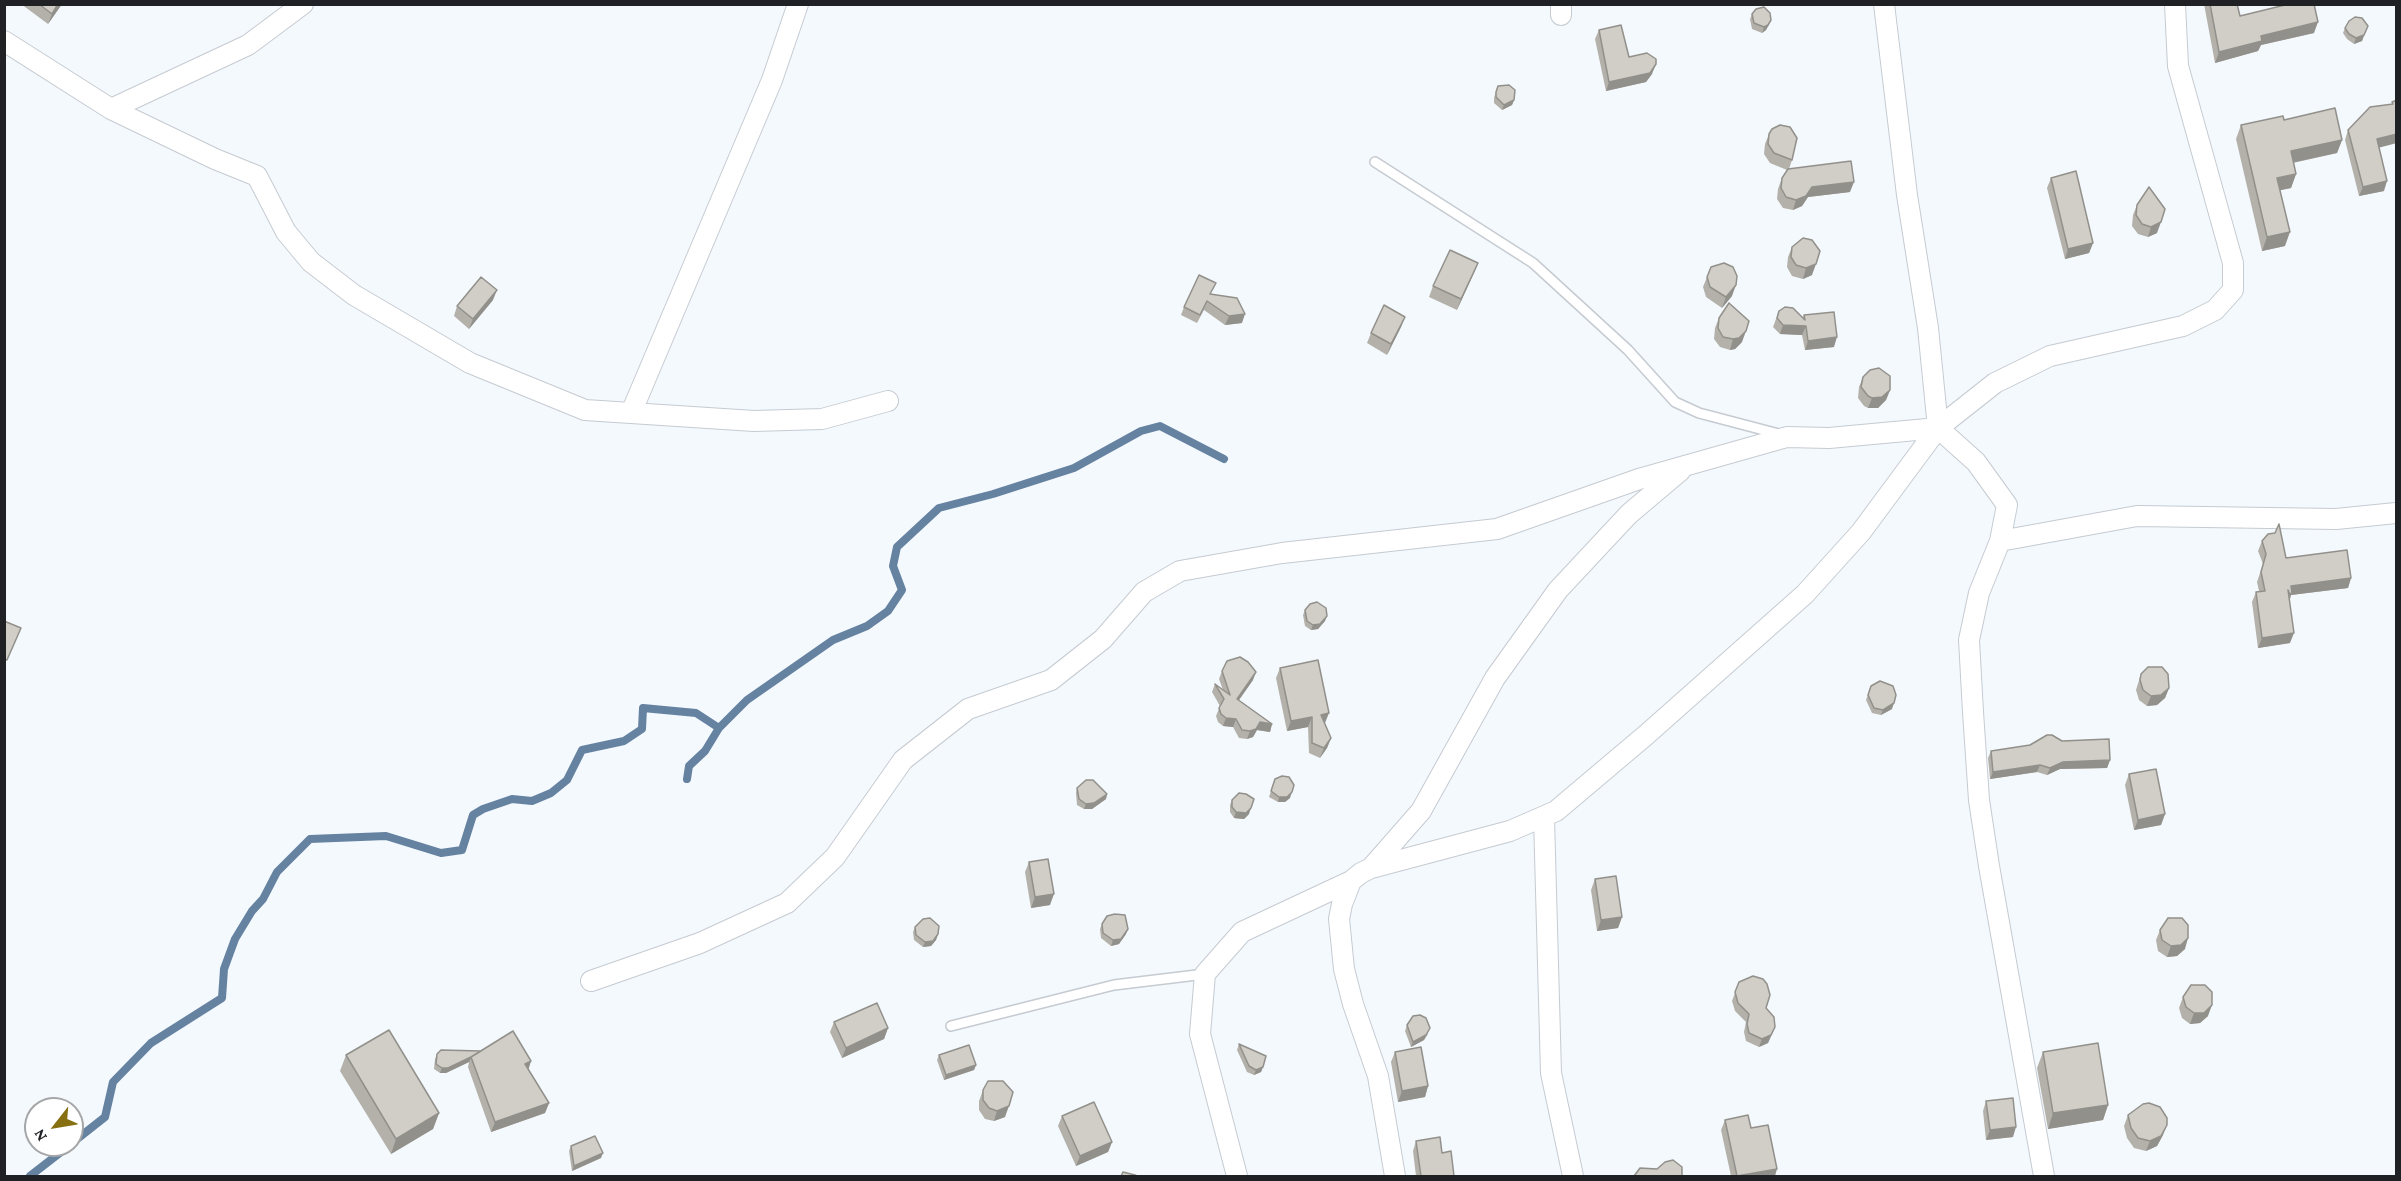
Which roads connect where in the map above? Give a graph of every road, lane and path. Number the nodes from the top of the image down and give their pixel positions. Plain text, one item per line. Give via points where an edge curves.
1 (303, 4) edge
2 (798, 4) edge
3 (1884, 4) edge
4 (2175, 4) edge
5 (4, 41) edge
6 (111, 109) junction
7 (1375, 162) dead end
8 (888, 401) dead end
9 (631, 413) junction
10 (1938, 428) junction
11 (1787, 436) junction
12 (1685, 466) junction
13 (2397, 513) edge
14 (2000, 541) junction
15 (1544, 818) junction
16 (1371, 868) junction
17 (1351, 881) junction
18 (1206, 974) junction
19 (591, 981) dead end
20 (951, 1026) dead end
21 (1237, 1176) edge
22 (1395, 1176) edge
23 (1573, 1176) edge
24 (2043, 1176) edge

1 - 6 street via 248,45
2 - 9 street via 772,80
3 - 10 street
4 - 10 street via 2178,66 2233,263 2233,290 2215,310 2183,326 2050,356 1995,383
5 - 6 street
6 - 9 street via 257,176 286,232 311,262 354,295 470,363 585,410
7 - 11 lane via 1533,263 1628,350 1675,402 1699,413
8 - 9 street via 822,419 754,421
10 - 11 street via 1829,438
10 - 14 street via 1976,462 2007,505
10 - 15 street via 1861,532 1805,594 1574,797
11 - 12 street
12 - 16 street via 1629,514 1558,590 1495,678 1421,811
12 - 19 street via 1497,529 1282,553 1180,571 1144,592 1103,639 1051,680 968,709 903,760 835,857 787,903 700,943
13 - 14 street via 2336,519 2138,516
14 - 24 street via 1979,593 1970,640 1973,712 1979,800
15 - 16 street via 1510,831
15 - 23 street via 1551,1073
16 - 17 street
17 - 18 street via 1242,932
17 - 22 street via 1339,919 1344,969 1378,1076
18 - 20 lane via 1114,985
18 - 21 street via 1200,1034

